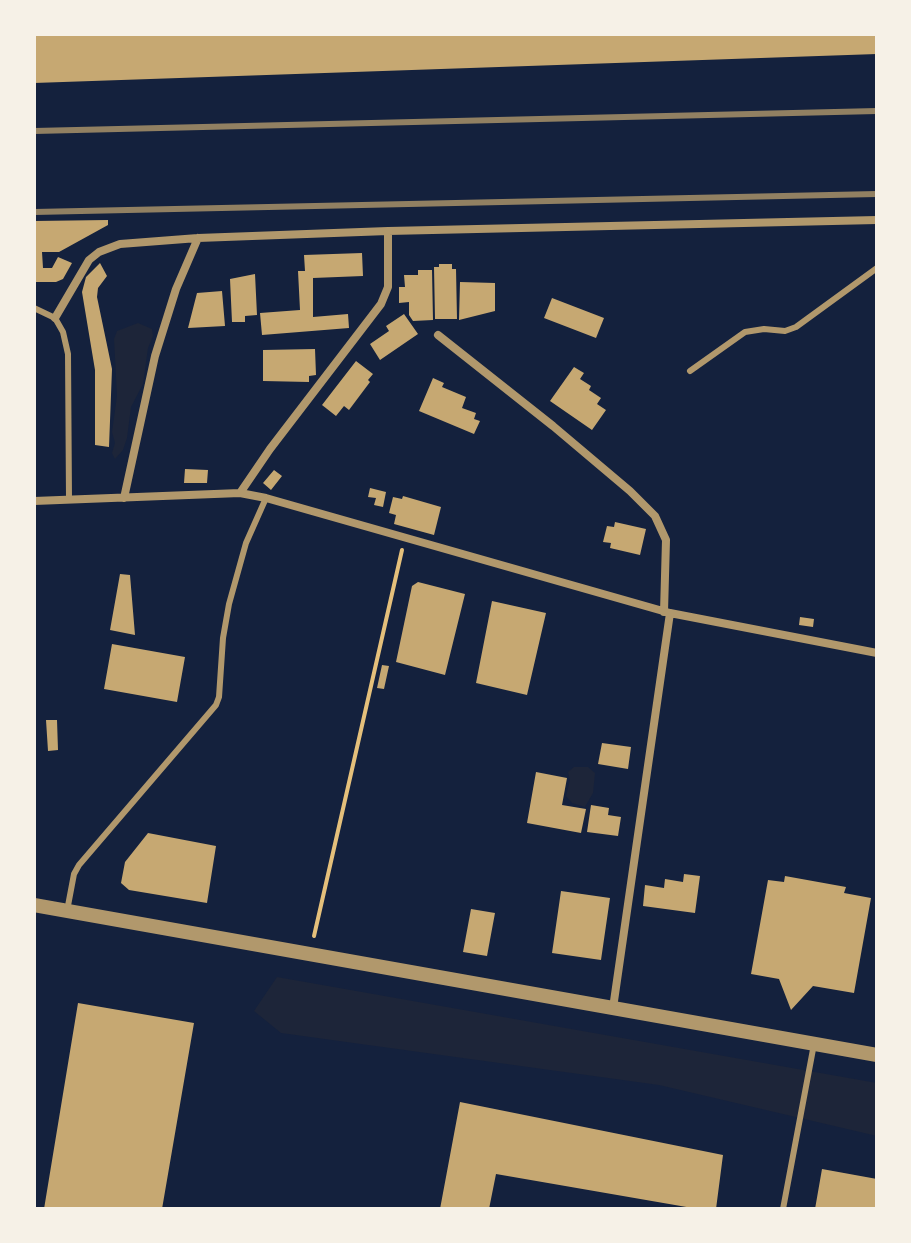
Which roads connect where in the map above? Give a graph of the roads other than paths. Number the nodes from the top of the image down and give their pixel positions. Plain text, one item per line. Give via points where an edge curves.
1 (877, 220) edge
2 (388, 231) junction
3 (198, 238) junction
4 (877, 268) edge
5 (34, 308) edge
6 (55, 318) junction
7 (438, 335) dead end
8 (690, 371) dead end
9 (240, 493) junction
10 (124, 498) junction
11 (266, 498) junction
12 (69, 499) junction
13 (34, 501) edge
14 (667, 612) junction
15 (877, 653) edge
16 (34, 905) edge
17 (67, 911) junction
18 (613, 1009) junction
19 (814, 1044) junction
20 (877, 1055) edge
21 (783, 1209) edge

1 - 2 street
2 - 3 street
2 - 9 street via 388,287 381,304
3 - 6 street via 120,244 99,252
3 - 10 street via 155,356
4 - 8 lane via 796,327 745,332
5 - 6 lane
6 - 12 lane via 68,354
7 - 14 street via 655,516 666,540
9 - 10 street
9 - 11 street
10 - 12 street
11 - 14 street
11 - 17 lane via 246,543 229,604 216,705 79,865
12 - 13 street
14 - 15 street
14 - 18 street
16 - 17 street
17 - 18 street
18 - 19 street
19 - 20 street
19 - 21 lane

